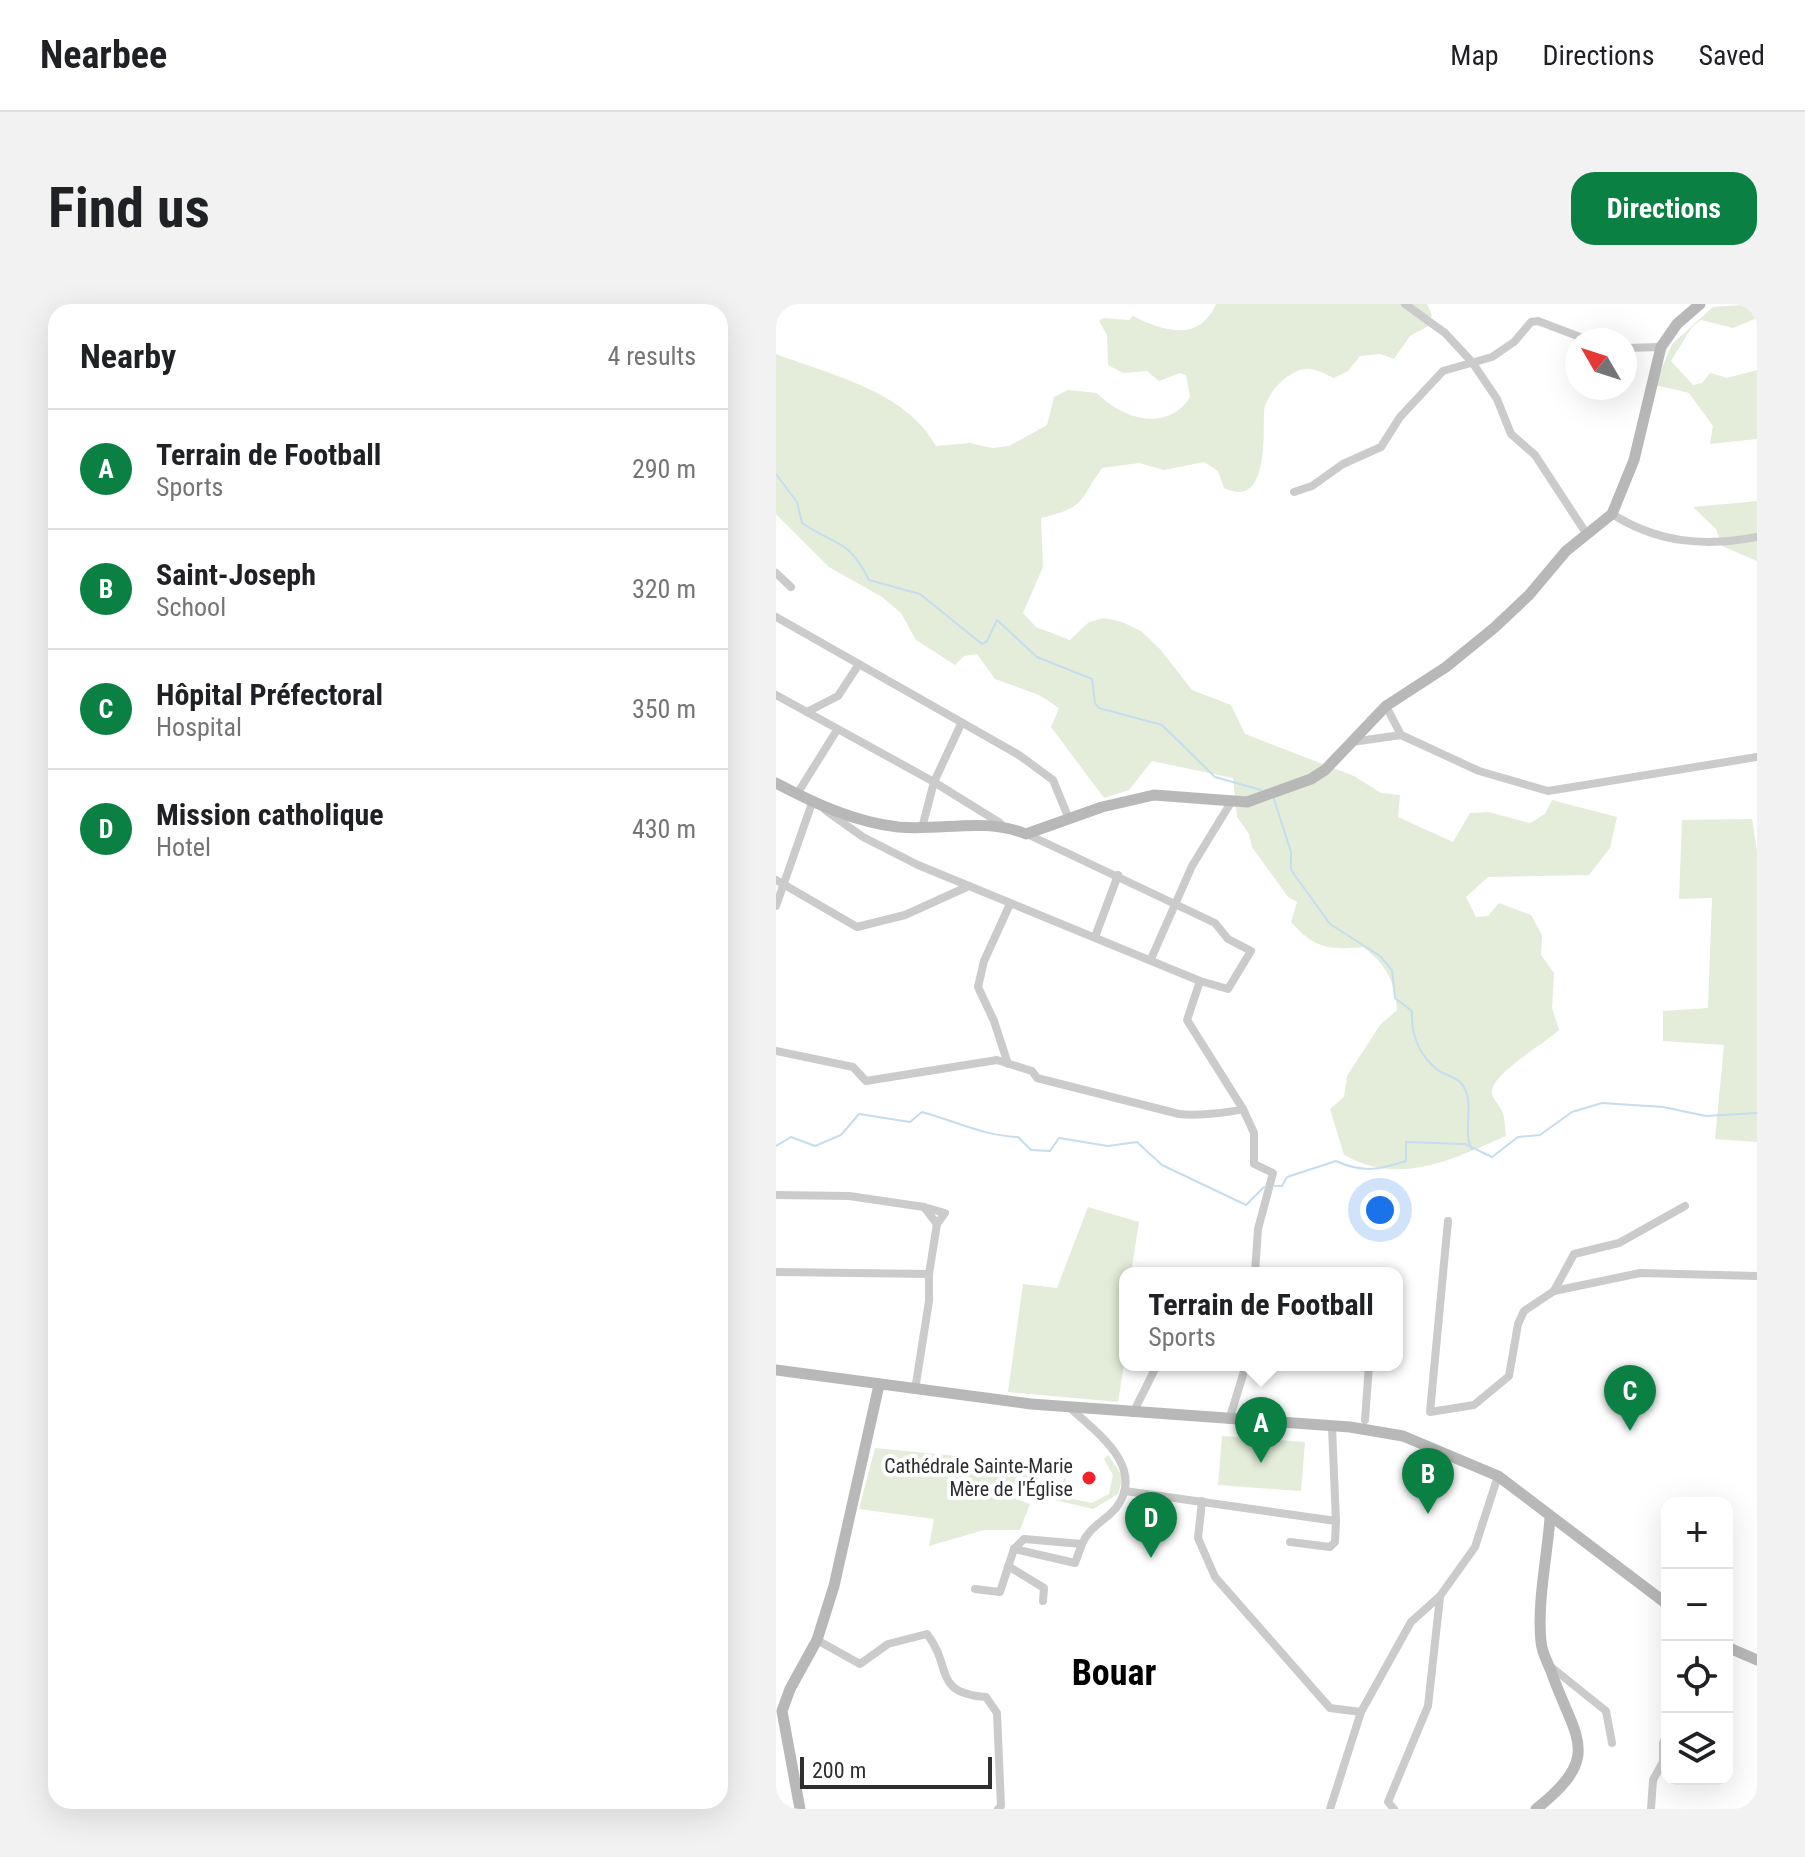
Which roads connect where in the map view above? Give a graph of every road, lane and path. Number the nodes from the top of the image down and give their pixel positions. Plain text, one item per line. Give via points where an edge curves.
1 (1405, 304) edge
2 (1700, 304) edge
3 (1565, 331) edge
4 (1661, 347) junction
5 (1637, 348) edge
6 (1472, 362) junction
7 (1294, 492) dead end
8 (1612, 514) junction
9 (1586, 533) junction
10 (1757, 537) edge
11 (776, 573) edge
12 (791, 587) dead end
13 (776, 617) edge
14 (859, 664) junction
15 (776, 695) edge
16 (1386, 706) junction
17 (807, 712) junction
18 (961, 724) junction
19 (837, 730) junction
20 (1401, 735) junction
21 (1352, 742) junction
22 (1757, 757) edge
23 (934, 782) junction
24 (776, 783) edge
25 (797, 794) junction
26 (816, 804) junction
27 (1230, 804) junction
28 (1069, 819) junction
29 (871, 821) junction
30 (1000, 823) junction
31 (922, 828) junction
32 (1026, 834) junction
33 (863, 837) junction
34 (1118, 875) junction
35 (779, 881) edge
36 (969, 886) junction
37 (1174, 903) junction
38 (1010, 904) junction
39 (776, 906) edge
40 (1095, 937) junction
41 (1151, 959) junction
42 (1200, 981) junction
43 (776, 1051) edge
44 (1008, 1064) junction
45 (1243, 1109) junction
46 (776, 1195) edge
47 (1685, 1206) dead end
48 (924, 1207) junction
49 (1448, 1221) dead end
50 (937, 1224) junction
51 (1255, 1267) edge
52 (776, 1272) edge
53 (929, 1274) junction
54 (1757, 1276) edge
55 (1554, 1291) junction
56 (776, 1370) edge
57 (1154, 1371) edge
58 (1244, 1371) edge
59 (1369, 1371) edge
60 (879, 1385) junction
61 (915, 1390) junction
62 (1068, 1407) junction
63 (1133, 1414) junction
64 (1365, 1420) dead end
65 (1229, 1421) junction
66 (1332, 1427) junction
67 (1498, 1476) junction
68 (1125, 1491) junction
69 (1202, 1501) junction
70 (1550, 1518) junction
71 (1336, 1521) junction
72 (1290, 1542) dead end
73 (1082, 1544) junction
74 (1014, 1549) junction
75 (1008, 1566) junction
76 (975, 1589) dead end
77 (1440, 1596) junction
78 (1661, 1600) edge
79 (1043, 1601) dead end
80 (817, 1640) junction
81 (1733, 1650) edge
82 (1757, 1660) edge
83 (1549, 1666) junction
84 (1361, 1712) junction
85 (1612, 1743) dead end
86 (1661, 1766) edge
87 (800, 1809) edge
88 (998, 1809) edge
89 (1330, 1809) edge
90 (1394, 1809) edge
91 (1536, 1809) edge
92 (1651, 1809) edge

1 - 6 street via 1445,333
2 - 4 street
3 - 6 street via 1531,322 1492,357
4 - 5 street
4 - 8 street via 1634,460
6 - 7 street via 1443,371 1400,417 1381,447
6 - 9 street via 1497,399 1511,434 1535,455
8 - 9 street
8 - 10 street via 1637,530 1683,542 1719,544
9 - 16 street via 1494,628
11 - 12 street
13 - 14 street
14 - 17 street via 838,696
14 - 18 street
15 - 17 street
16 - 20 street
16 - 21 street
17 - 19 street
18 - 23 street
18 - 28 street via 1053,780
19 - 23 street
19 - 25 street
20 - 21 street
20 - 22 street via 1479,771 1548,791
21 - 27 street via 1311,779
23 - 30 street
23 - 31 street
24 - 25 street
25 - 26 street
26 - 29 street
26 - 33 street
26 - 35 street
27 - 28 street via 1154,795
27 - 37 street
28 - 32 street
29 - 31 street
29 - 33 street
30 - 31 street
30 - 32 street
32 - 34 street
33 - 36 street
34 - 37 street
34 - 40 street
35 - 36 street via 857,927 905,915
35 - 39 street
36 - 38 street
37 - 41 street
37 - 42 street via 1215,923 1228,939 1251,951 1228,989
38 - 40 street
38 - 44 street via 978,987
40 - 41 street
41 - 42 street
42 - 45 street via 1187,1020
43 - 44 street via 853,1067 866,1081 997,1060
44 - 45 street via 1032,1071 1037,1078 1179,1114 1196,1117
45 - 51 street via 1254,1133 1254,1164 1273,1173 1258,1229
46 - 48 street via 849,1196
47 - 55 street via 1619,1243 1574,1254
48 - 50 street
48 - 50 street via 945,1213
49 - 55 street via 1430,1412 1474,1405 1509,1376 1524,1311
50 - 53 street
52 - 53 street
53 - 61 street
54 - 55 street via 1640,1273
56 - 60 street
57 - 63 street
58 - 65 street
59 - 64 street
60 - 61 street
60 - 80 street via 846,1539
61 - 62 street
62 - 63 street
62 - 68 street via 1121,1460
63 - 65 street
65 - 66 street
66 - 67 street via 1403,1436
66 - 71 street
67 - 70 street
67 - 77 street via 1475,1547
68 - 69 street
68 - 73 street
69 - 71 street
69 - 84 street via 1198,1538 1215,1577 1330,1708
70 - 78 street
70 - 83 street via 1541,1639
71 - 72 street via 1330,1547
73 - 74 street via 1030,1537
73 - 74 street via 1075,1563
74 - 75 street
75 - 76 street via 1000,1592
75 - 79 street via 1044,1588
77 - 84 street via 1411,1622
77 - 90 street via 1428,1706 1388,1802
80 - 87 street via 782,1711
80 - 88 street via 860,1664 888,1644 927,1634 938,1649 947,1682 962,1695 986,1697 997,1713
81 - 82 street
83 - 85 street via 1606,1711
83 - 91 street via 1580,1743 1580,1758 1555,1794
84 - 89 street
86 - 92 street via 1653,1780

